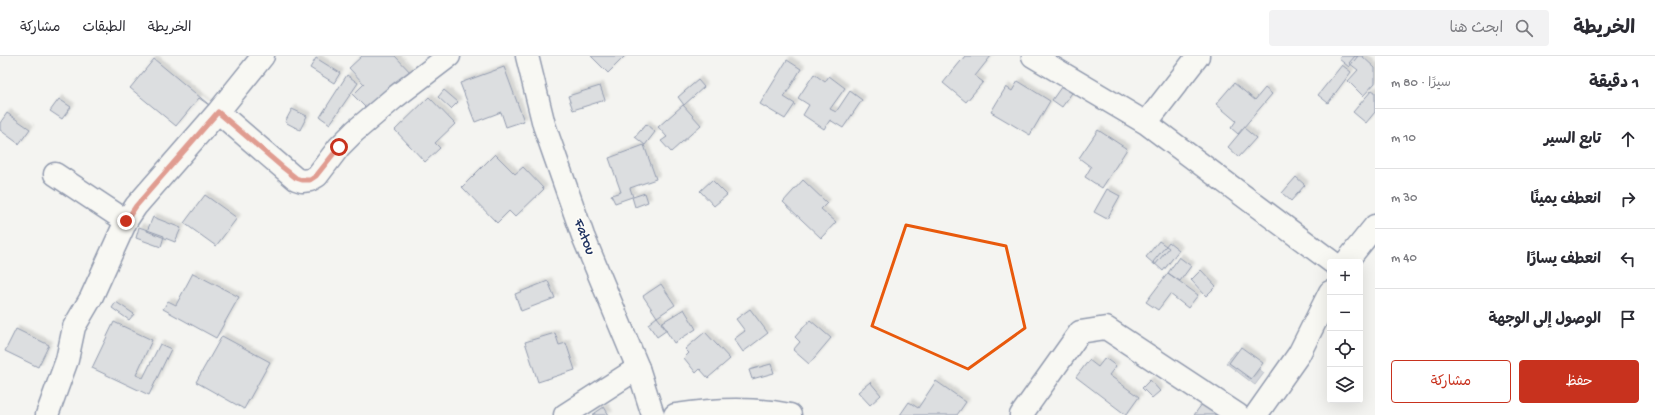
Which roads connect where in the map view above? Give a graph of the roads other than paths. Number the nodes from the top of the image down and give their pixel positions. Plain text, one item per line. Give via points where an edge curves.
1 (263, 56) edge
2 (448, 56) edge
3 (527, 56) edge
4 (1033, 56) edge
5 (1198, 56) edge
6 (218, 112) junction
7 (1146, 123) junction
8 (55, 174) dead end
9 (126, 221) junction
10 (1375, 226) edge
11 (1328, 259) edge
12 (1348, 259) edge
13 (1329, 295) edge
14 (638, 368) junction
15 (48, 415) edge
16 (565, 415) edge
17 (653, 415) edge
18 (675, 415) edge
19 (790, 415) edge
20 (1021, 415) edge
21 (1238, 415) edge
22 (1256, 415) edge

1 - 6 street
2 - 6 street via 372,116 339,147 310,180 296,178
3 - 14 street, Fatou via 544,125 583,236
4 - 7 street
5 - 7 street
6 - 9 street via 136,206
7 - 11 street
8 - 9 street
9 - 15 street via 91,298 74,328 67,360
10 - 12 street
13 - 22 street via 1300,354
14 - 16 street
14 - 17 street, Fatou
18 - 19 street via 745,409
20 - 21 street via 1080,332 1106,328

